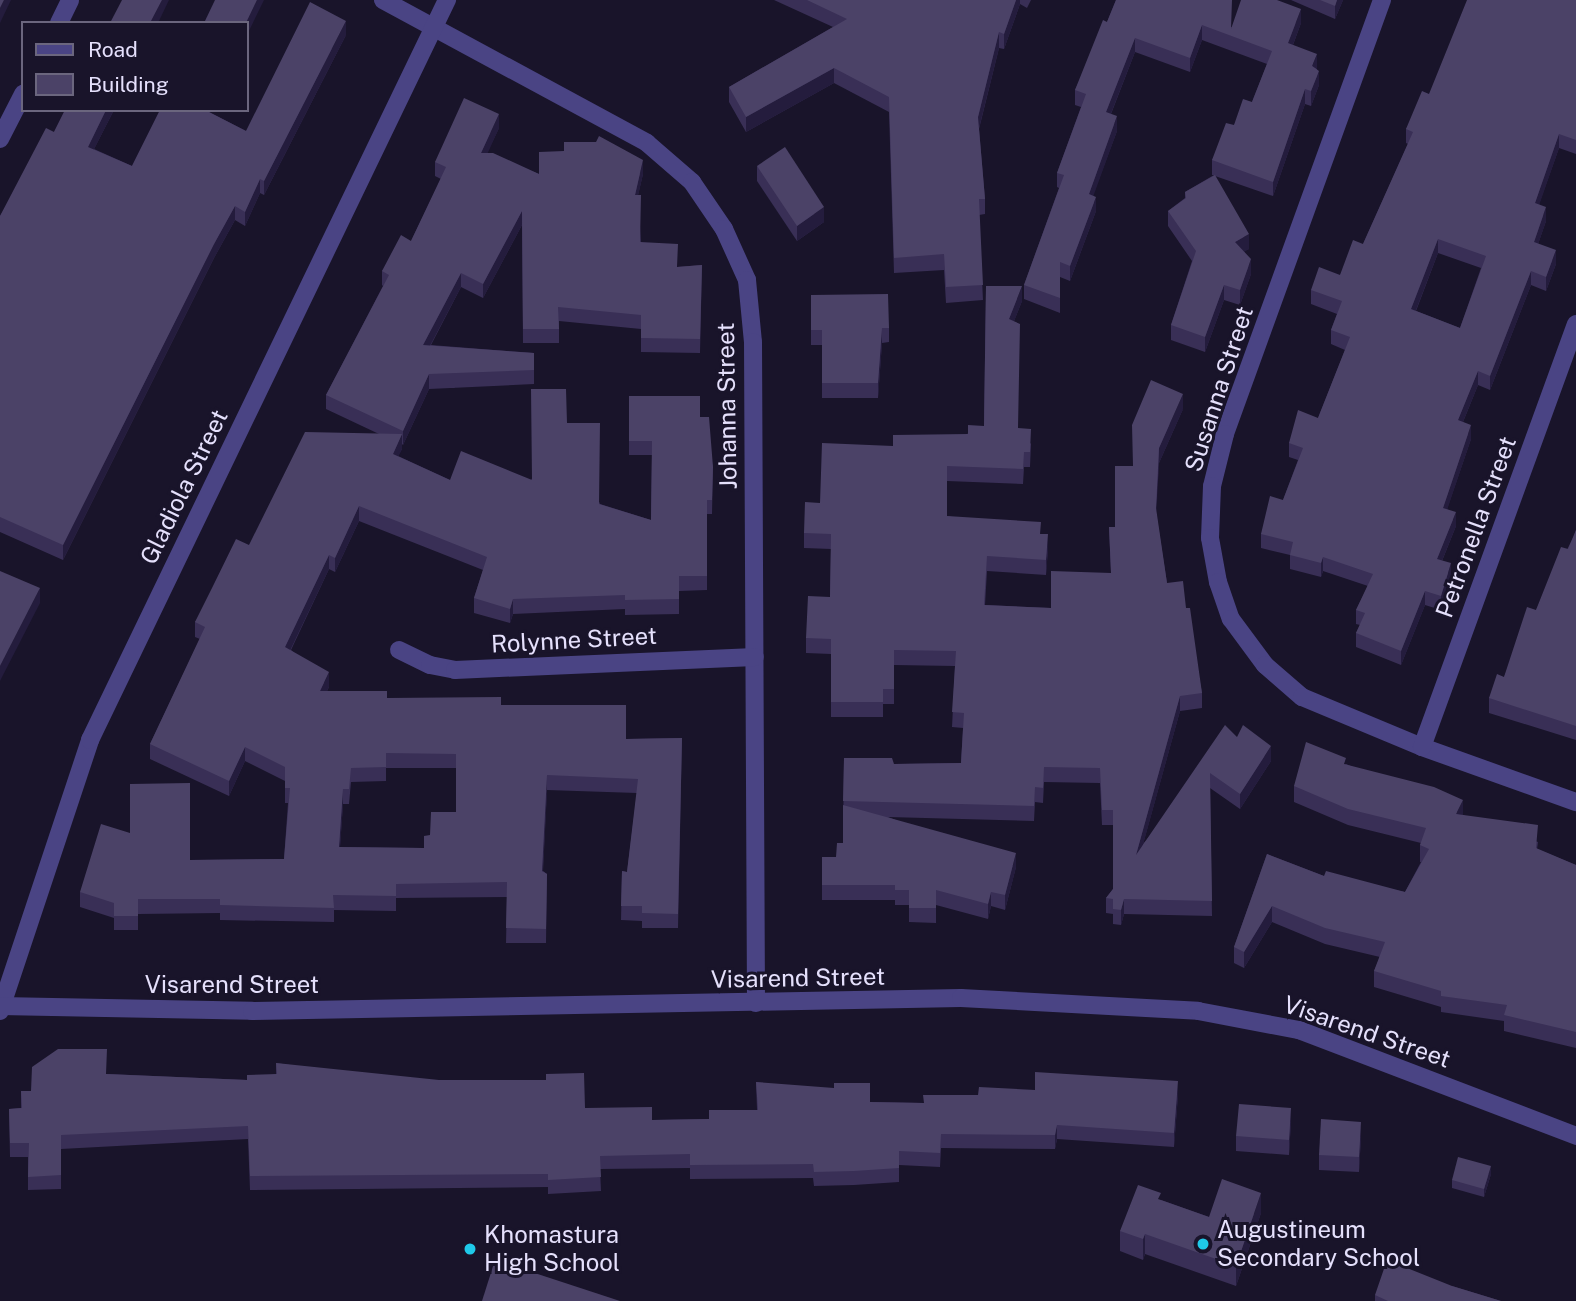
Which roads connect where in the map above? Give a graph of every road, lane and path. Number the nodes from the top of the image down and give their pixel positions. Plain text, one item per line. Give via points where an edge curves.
1 (70, 0) edge
2 (383, 0) edge
3 (447, 0) edge
4 (1382, 0) edge
5 (60, 21) edge
6 (433, 27) junction
7 (21, 98) edge
8 (0, 139) edge
9 (1576, 324) edge
10 (399, 650) dead end
11 (755, 657) junction
12 (1422, 747) junction
13 (1576, 802) edge
14 (756, 1003) junction
15 (1, 1008) edge
16 (1576, 1136) edge

1 - 5 street
2 - 6 street, Johanna Street
3 - 6 street, Gladiola Street
4 - 12 street, Susanna Street via 1225,434 1212,486 1210,538 1231,619 1265,665 1303,697
6 - 11 street, Johanna Street via 647,143 692,182 724,229 747,280 753,342
6 - 15 street, Gladiola Street via 344,221 90,740
7 - 8 street
9 - 12 street, Petronella Street
10 - 11 street, Rolynne Street via 430,665 455,670
11 - 14 street, Johanna Street
12 - 13 street, Susanna Street
14 - 15 street, Visarend Street via 252,1011
14 - 16 street, Visarend Street via 961,998 1198,1011 1299,1030

